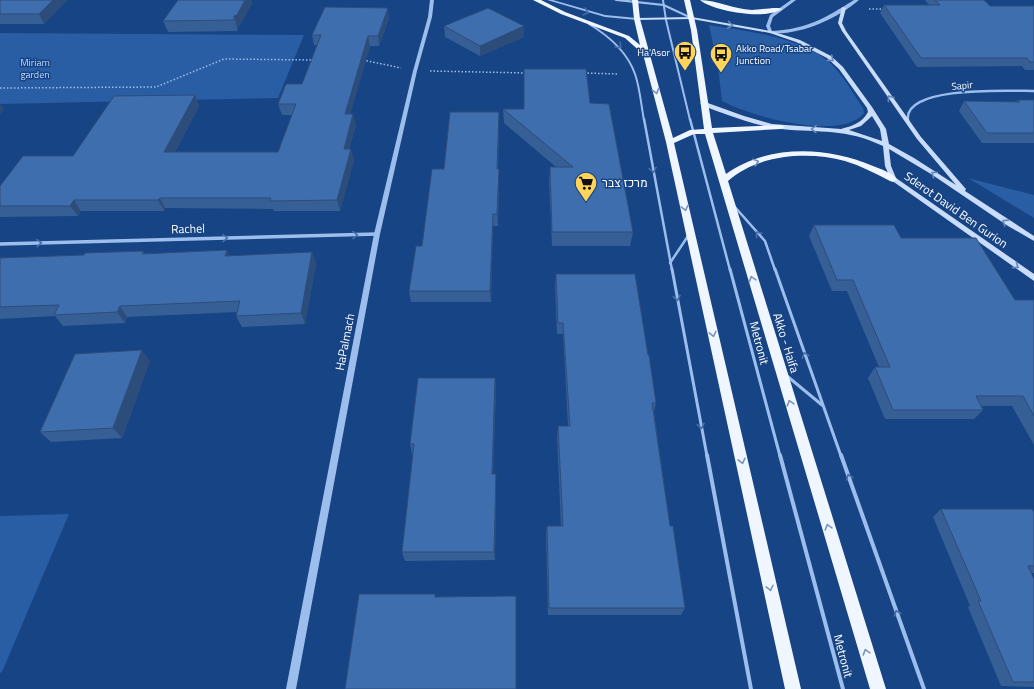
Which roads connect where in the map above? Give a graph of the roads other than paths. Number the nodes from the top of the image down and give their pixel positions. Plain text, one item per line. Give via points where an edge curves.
1 (536, 0) edge
2 (549, 0) edge
3 (616, 0) edge
4 (687, 0) edge
5 (703, 0) edge
6 (794, 0) edge
7 (857, 0) edge
8 (431, 1) edge
9 (635, 1) edge
10 (663, 2) edge
11 (844, 8) junction
12 (779, 9) junction
13 (692, 18) junction
14 (638, 19) junction
15 (666, 20) junction
16 (588, 23) junction
17 (771, 32) junction
18 (646, 53) junction
19 (1034, 91) edge
20 (703, 103) junction
21 (870, 108) junction
22 (908, 123) junction
23 (781, 127) junction
24 (842, 130) junction
25 (708, 131) junction
26 (693, 132) junction
27 (670, 142) junction
28 (886, 146) junction
29 (893, 179) junction
30 (723, 182) junction
31 (727, 198) junction
32 (978, 203) junction
33 (690, 233) junction
34 (377, 234) junction
35 (1034, 239) edge
36 (0, 244) edge
37 (670, 263) junction
38 (1034, 278) edge
39 (780, 370) junction
40 (824, 406) junction
41 (292, 689) edge
42 (751, 689) edge
43 (793, 689) edge
44 (843, 689) edge
45 (878, 689) edge
46 (924, 689) edge

1 - 16 highway
2 -> 14 street, Sderot David Ben Gurion via 605,16
3 - 9 street, Sderot David Ben Gurion
4 - 13 highway, Akko - Haifa
5 - 12 highway via 742,11 761,12
6 - 12 street
7 - 11 street
8 - 34 street, HaPalmach via 430,17
9 - 10 street, Sderot David Ben Gurion
9 - 14 highway
10 - 13 street, Sderot David Ben Gurion
10 - 15 lane, Metronit
11 - 17 street via 812,26 788,32
22 -> 11 main road via 844,31 840,23
12 - 17 street via 768,21
13 - 15 main road, Sderot David Ben Gurion
13 -> 17 main road, Sderot David Ben Gurion
13 - 20 highway, Akko - Haifa
14 - 15 main road, Sderot David Ben Gurion
14 - 18 highway
15 - 26 lane, Metronit
16 - 18 highway via 627,37
16 -> 37 lane via 619,46 635,74
17 -> 21 main road, Sderot David Ben Gurion via 798,40 830,57
18 -> 27 highway
19 - 22 street, Sapir via 972,92 930,97 910,108 907,114
20 - 23 main road, Sderot David Ben Gurion via 744,118
20 - 25 highway, Akko - Haifa
21 - 24 main road via 871,112 865,122
21 - 28 main road, Sderot David Ben Gurion via 882,129
22 - 32 main road via 955,181
24 -> 23 main road, Sderot David Ben Gurion
23 - 25 highway
24 - 28 main road, Sderot David Ben Gurion
25 - 26 highway
25 - 30 highway, Akko - Haifa
26 - 27 highway
26 - 44 lane, Metronit
27 -> 33 highway
28 - 29 main road, Sderot David Ben Gurion via 888,166
32 -> 28 main road, Sderot David Ben Gurion via 917,162
30 -> 29 highway via 734,172 754,162 796,153 814,153 852,160
29 -> 38 main road, Sderot David Ben Gurion
30 - 31 highway, Akko - Haifa
39 -> 31 highway, Akko - Haifa
40 -> 31 lane via 765,241
35 -> 32 main road, Sderot David Ben Gurion
33 - 37 lane
33 -> 43 highway
36 -> 34 street, Rachel
34 - 41 street, HaPalmach
37 -> 42 lane
39 - 40 lane
45 -> 39 highway, Akko - Haifa
46 -> 40 lane

